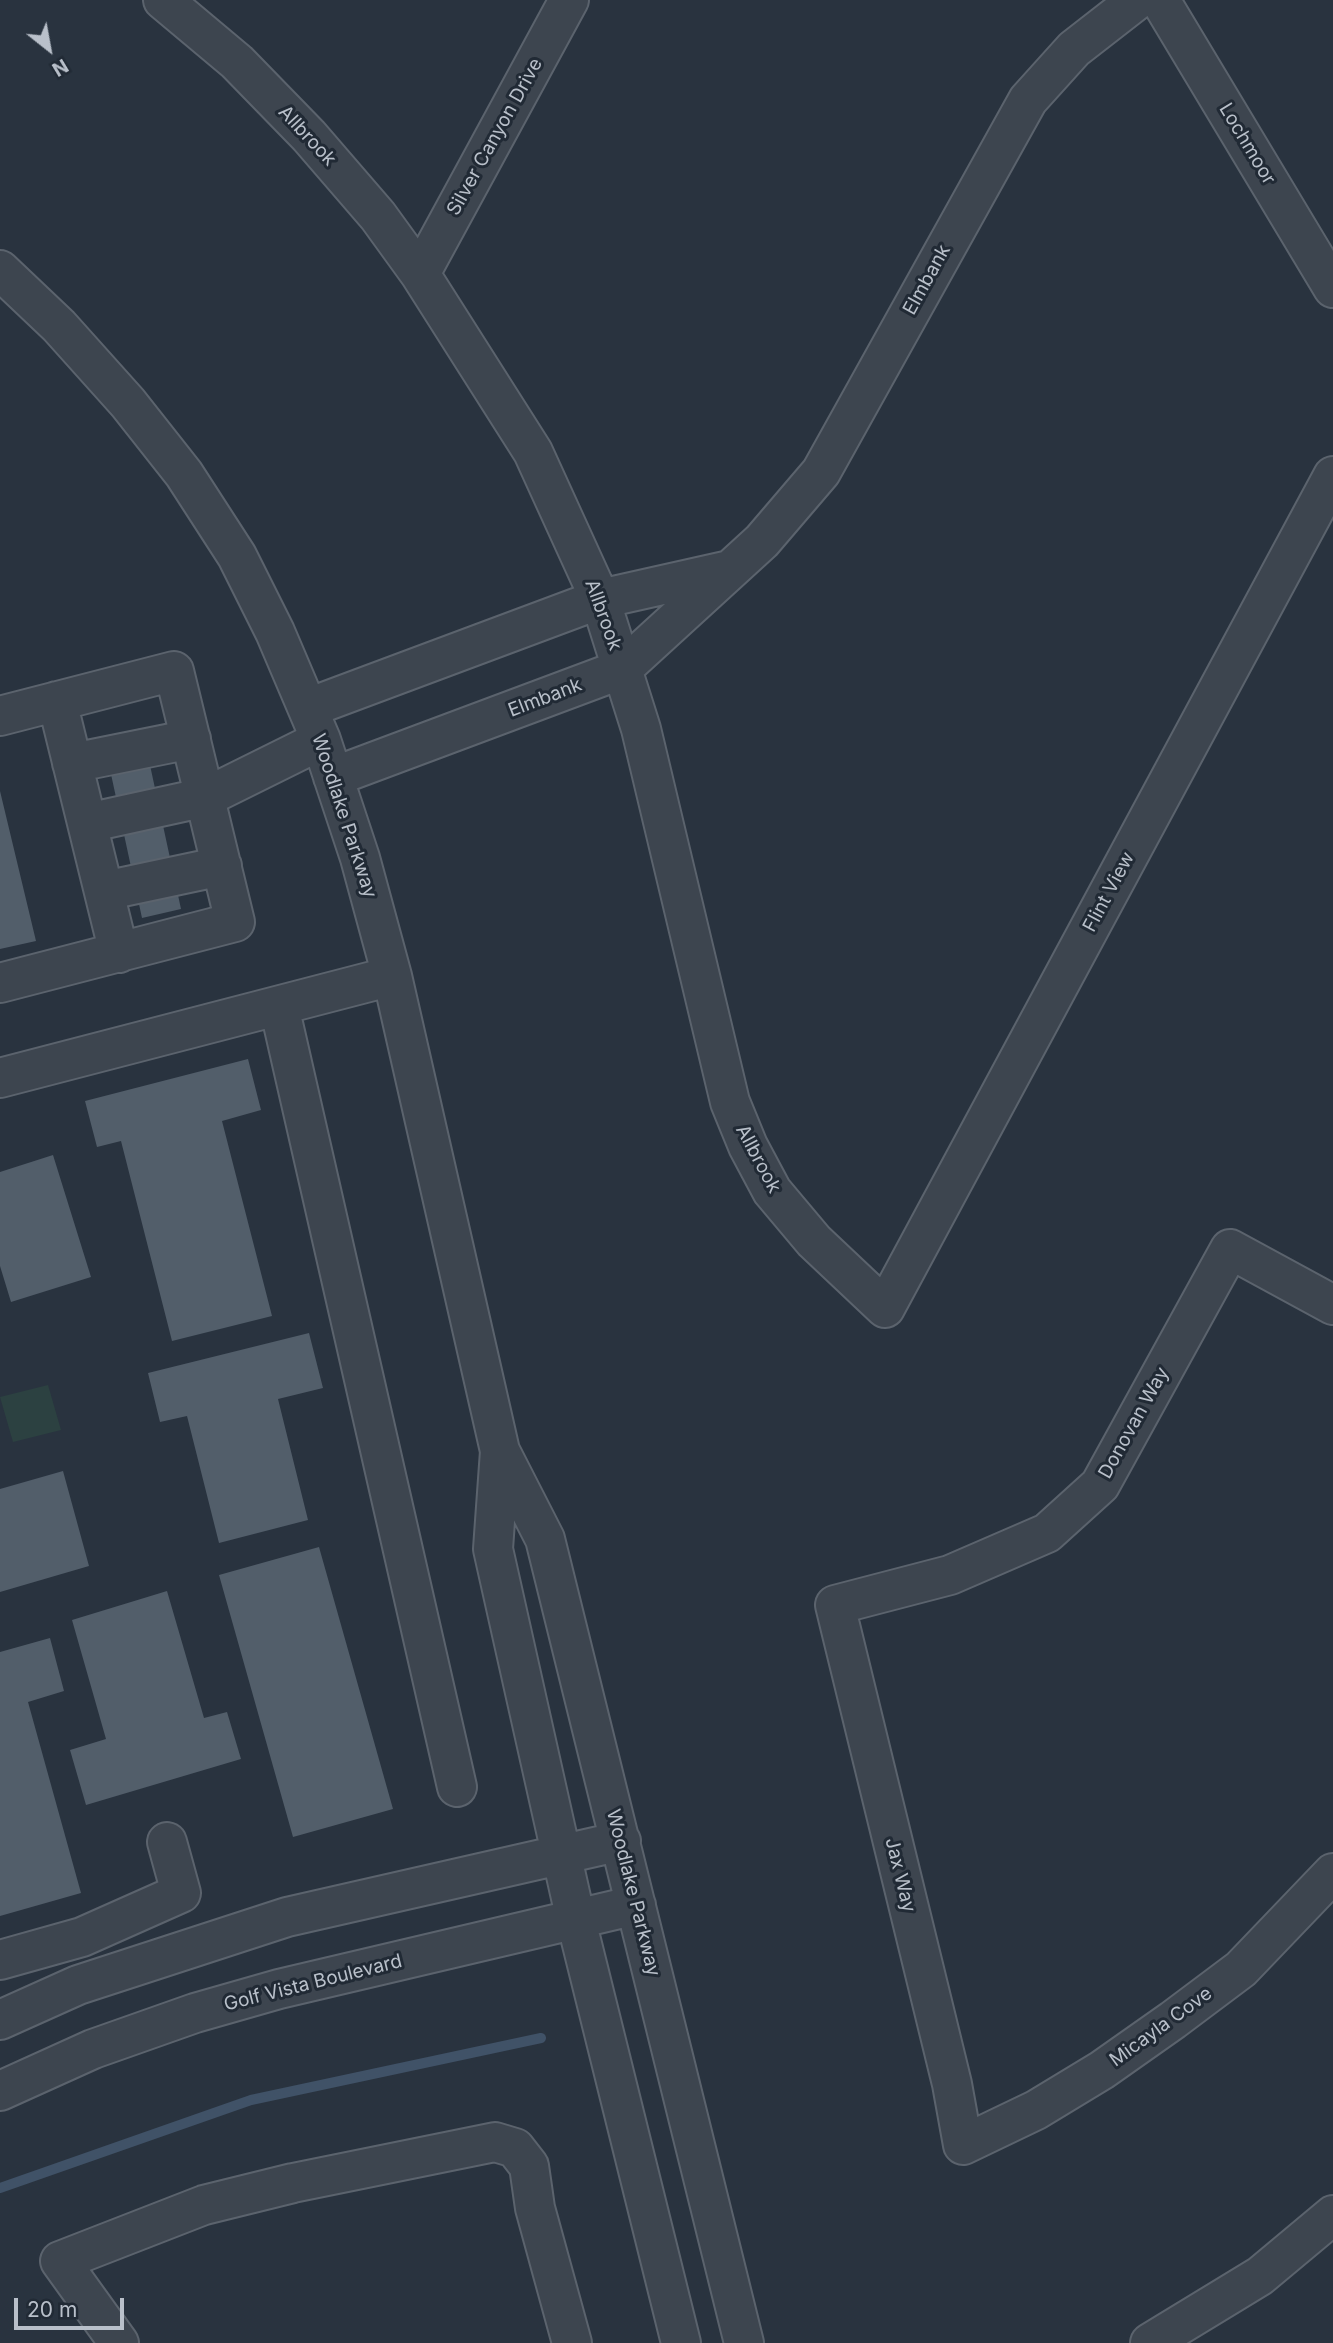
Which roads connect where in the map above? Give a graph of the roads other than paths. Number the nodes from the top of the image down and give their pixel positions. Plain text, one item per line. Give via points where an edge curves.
1 (163, 0) edge
2 (569, 0) edge
3 (1137, 0) edge
4 (1160, 0) edge
5 (0, 270) edge
6 (420, 274) junction
7 (1333, 288) edge
8 (1333, 476) edge
9 (727, 571) junction
10 (600, 599) junction
11 (622, 669) junction
12 (57, 701) junction
13 (0, 716) edge
14 (315, 724) junction
15 (191, 739) junction
16 (72, 763) junction
17 (334, 777) junction
18 (206, 797) junction
19 (87, 823) junction
20 (222, 866) junction
21 (104, 891) junction
22 (119, 953) junction
23 (391, 976) junction
24 (0, 983) edge
25 (279, 1006) junction
26 (0, 1078) edge
27 (1333, 1305) edge
28 (885, 1308) joint
29 (500, 1451) junction
30 (835, 1605) joint
31 (457, 1787) dead end
32 (621, 1841) junction
33 (167, 1842) dead end
34 (562, 1856) junction
35 (1333, 1873) edge
36 (636, 1905) junction
37 (576, 1920) junction
38 (0, 1961) edge
39 (0, 2020) edge
40 (0, 2091) edge
41 (963, 2145) joint
42 (1333, 2215) edge
43 (119, 2343) edge
44 (572, 2343) edge
45 (681, 2343) edge
46 (744, 2343) edge
47 (1150, 2343) edge

1 - 6 street, Allbrook via 237,62 309,136 378,216
2 - 6 street, Silver Canyon Drive
3 - 9 street, Elmbank via 1074,49 1028,100 821,472 778,524
4 - 7 street, Lochmoor
5 - 14 street, Woodlake Parkway via 68,335 184,474 237,556
6 - 10 street, Allbrook via 533,452
8 - 28 street, Flint View
9 - 10 street
9 - 11 street, Elmbank
10 - 11 street, Allbrook
10 - 14 street
11 - 17 street, Elmbank
11 - 28 street, Allbrook via 641,729 730,1102 743,1135 772,1191 814,1241
12 - 13 street
12 - 15 street via 174,671
12 - 16 street
14 - 17 street, Woodlake Parkway
14 - 18 street
15 - 16 street
15 - 18 street
16 - 19 street
17 - 23 street, Woodlake Parkway
18 - 19 street
18 - 20 street
19 - 21 street
20 - 21 street
20 - 22 street via 235,922
21 - 22 street
22 - 24 street
23 - 25 street
23 - 29 street, Woodlake Parkway
25 - 26 street
25 - 31 street
27 - 30 street, Donovan Way via 1230,1249 1100,1485 1047,1533 950,1575
29 - 32 street, Woodlake Parkway via 545,1539
29 - 34 street, Woodlake Parkway via 493,1549
30 - 41 street, Jax Way
32 - 34 street
32 - 36 street, Woodlake Parkway
33 - 38 street via 181,1893 82,1937
34 - 37 street, Woodlake Parkway
34 - 39 street via 287,1917 78,1985
35 - 41 street, Micayla Cove via 1241,1969 1173,2020 1036,2110
36 - 37 street, Golf Vista Boulevard
36 - 46 street, Woodlake Parkway
37 - 40 street, Golf Vista Boulevard via 195,2013 93,2049
37 - 45 street, Woodlake Parkway
42 - 47 street via 1260,2276
43 - 44 street via 60,2261 204,2205 495,2142 515,2148 529,2166 535,2208

